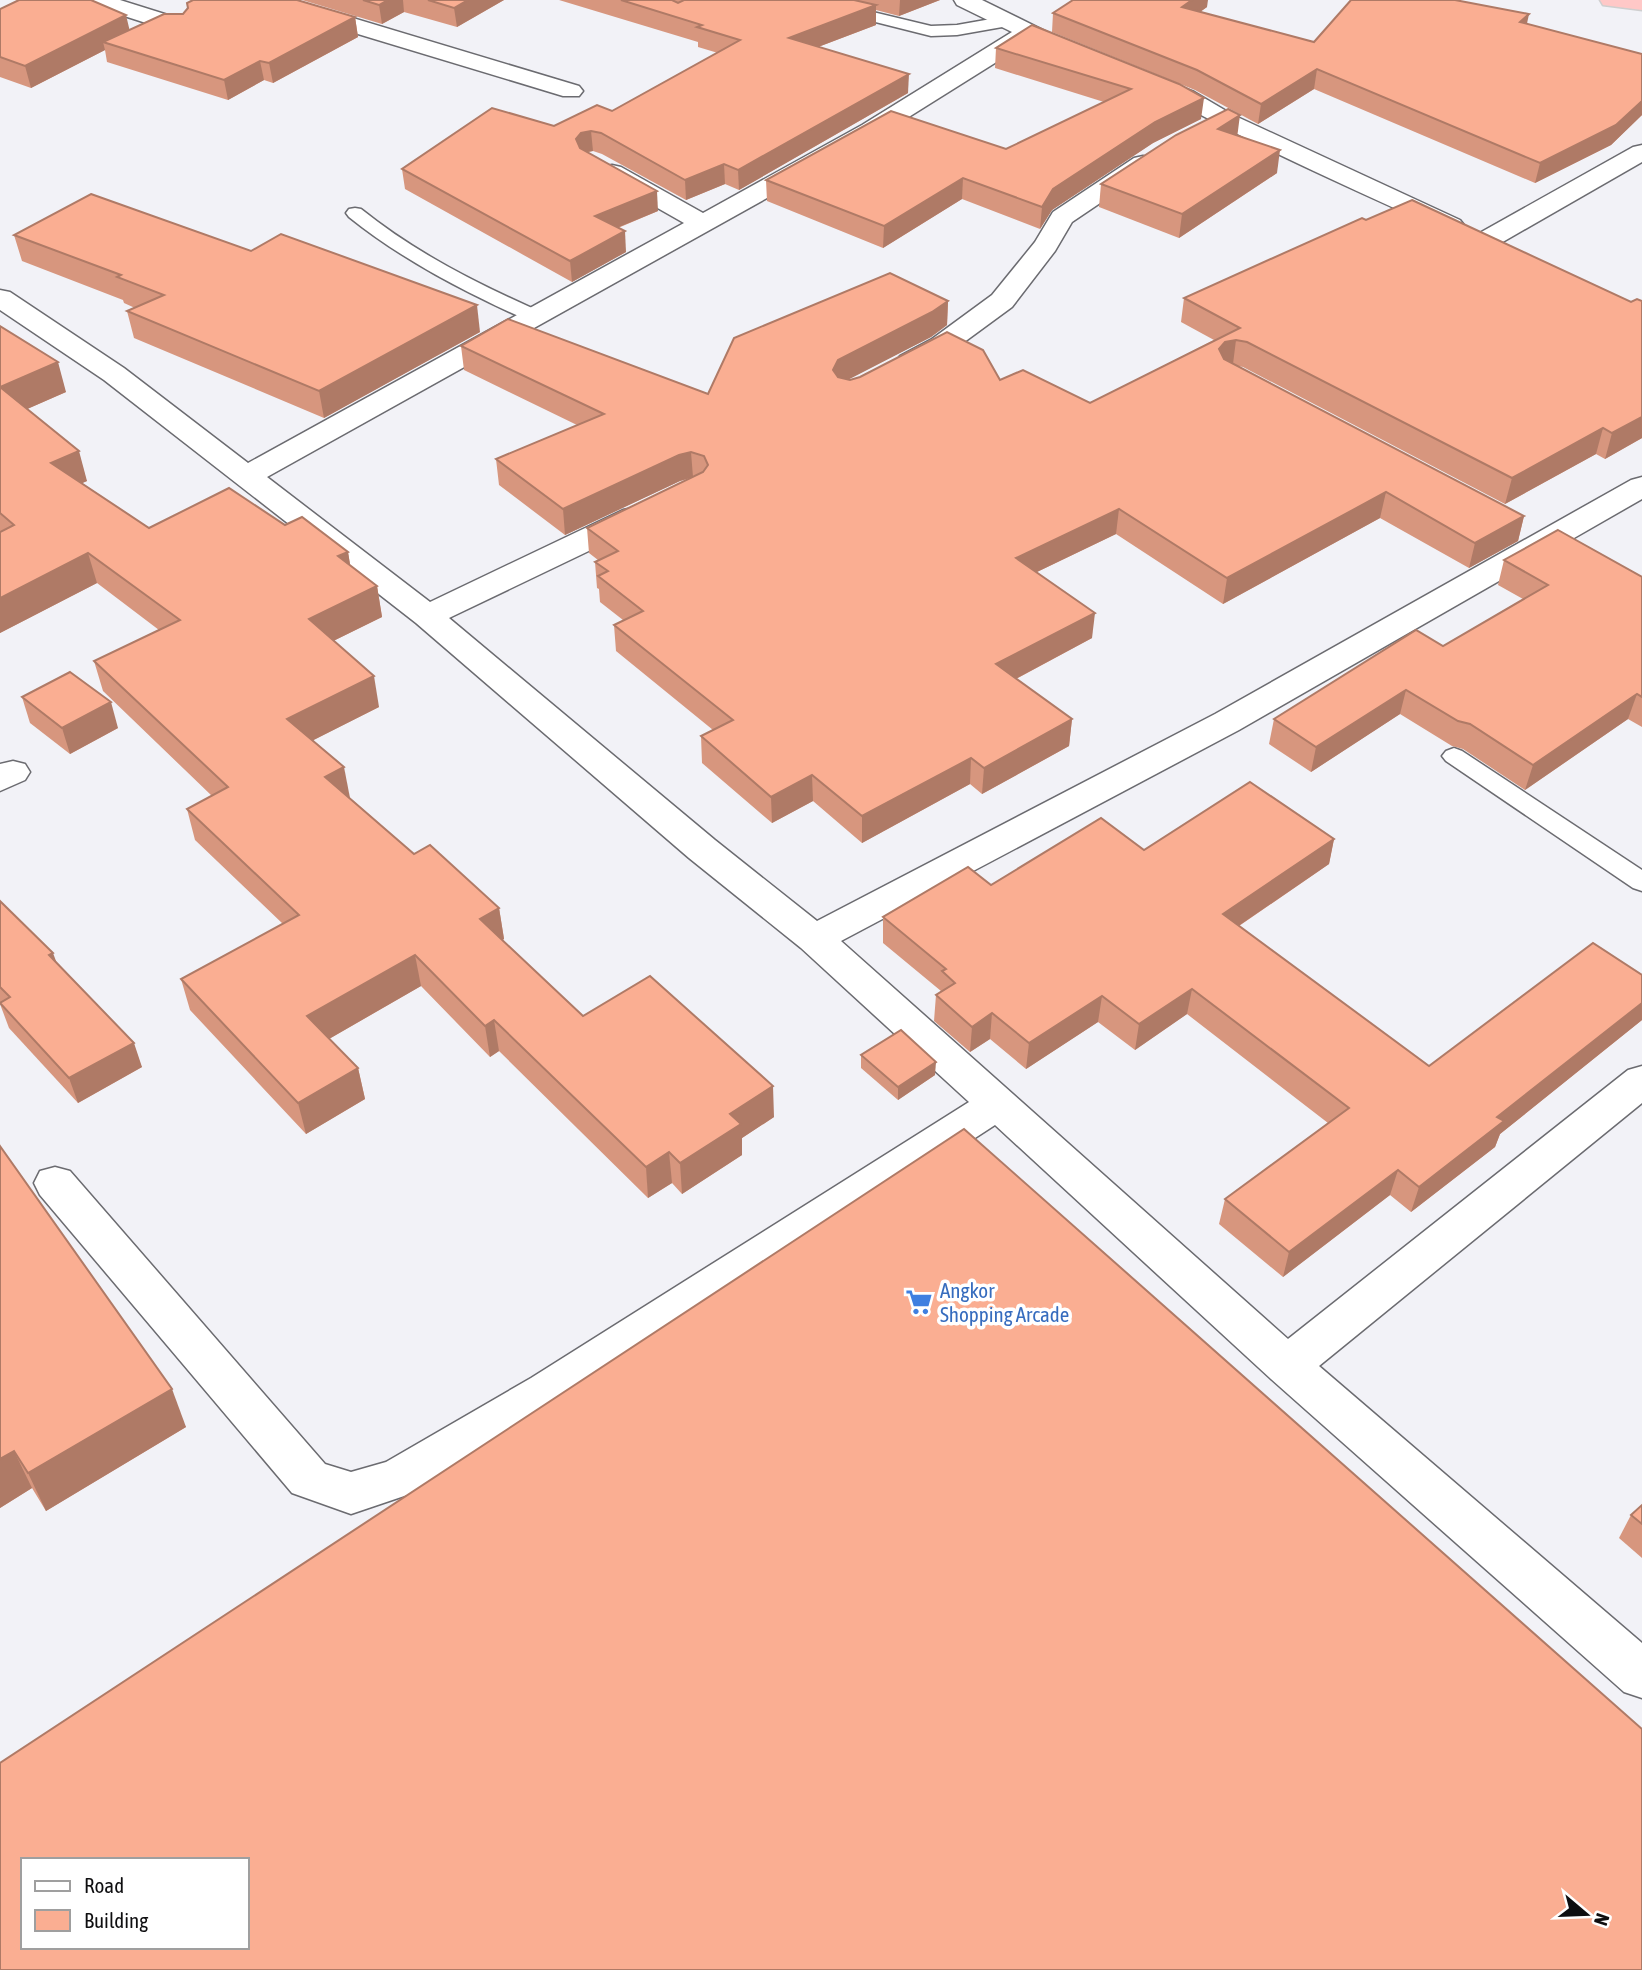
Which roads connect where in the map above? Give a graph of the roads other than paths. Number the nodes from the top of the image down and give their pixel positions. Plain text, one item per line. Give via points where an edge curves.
1 (98, 0) edge
2 (270, 0) edge
3 (805, 0) edge
4 (965, 0) edge
5 (1611, 0) edge
6 (1642, 3) edge
7 (179, 26) edge
8 (1018, 27) junction
9 (1064, 48) edge
10 (1137, 77) edge
11 (571, 91) dead end
12 (1225, 121) junction
13 (1200, 132) edge
14 (1163, 150) edge
15 (1642, 152) edge
16 (592, 161) edge
17 (355, 213) dead end
18 (701, 222) junction
19 (1485, 241) junction
20 (1509, 253) edge
21 (0, 298) edge
22 (536, 317) junction
23 (884, 375) edge
24 (247, 476) junction
25 (1642, 486) edge
26 (656, 506) edge
27 (426, 616) junction
28 (1454, 756) dead end
29 (1642, 883) edge
30 (814, 939) junction
31 (1642, 1081) edge
32 (997, 1104) junction
33 (55, 1183) dead end
34 (1287, 1366) junction
35 (1642, 1675) edge

1 - 7 street
2 - 11 street
3 - 8 lane via 931,31
4 - 8 street
5 - 6 highway
8 - 9 street
8 - 18 street via 871,130
10 - 12 street via 1186,97
12 - 13 street
12 - 19 street
14 - 23 street via 1062,217 1046,246 1002,301 942,345
15 - 19 street
16 - 18 street
17 - 22 lane via 387,241 454,281
18 - 22 street
19 - 20 street
21 - 24 street via 114,374
22 - 24 street
24 - 27 street
25 - 30 street via 1533,533 1227,722
26 - 27 street
27 - 30 street
28 - 29 lane
30 - 32 street
31 - 34 street
32 - 33 street via 547,1392 399,1478 351,1493 309,1479
32 - 34 street
34 - 35 street

